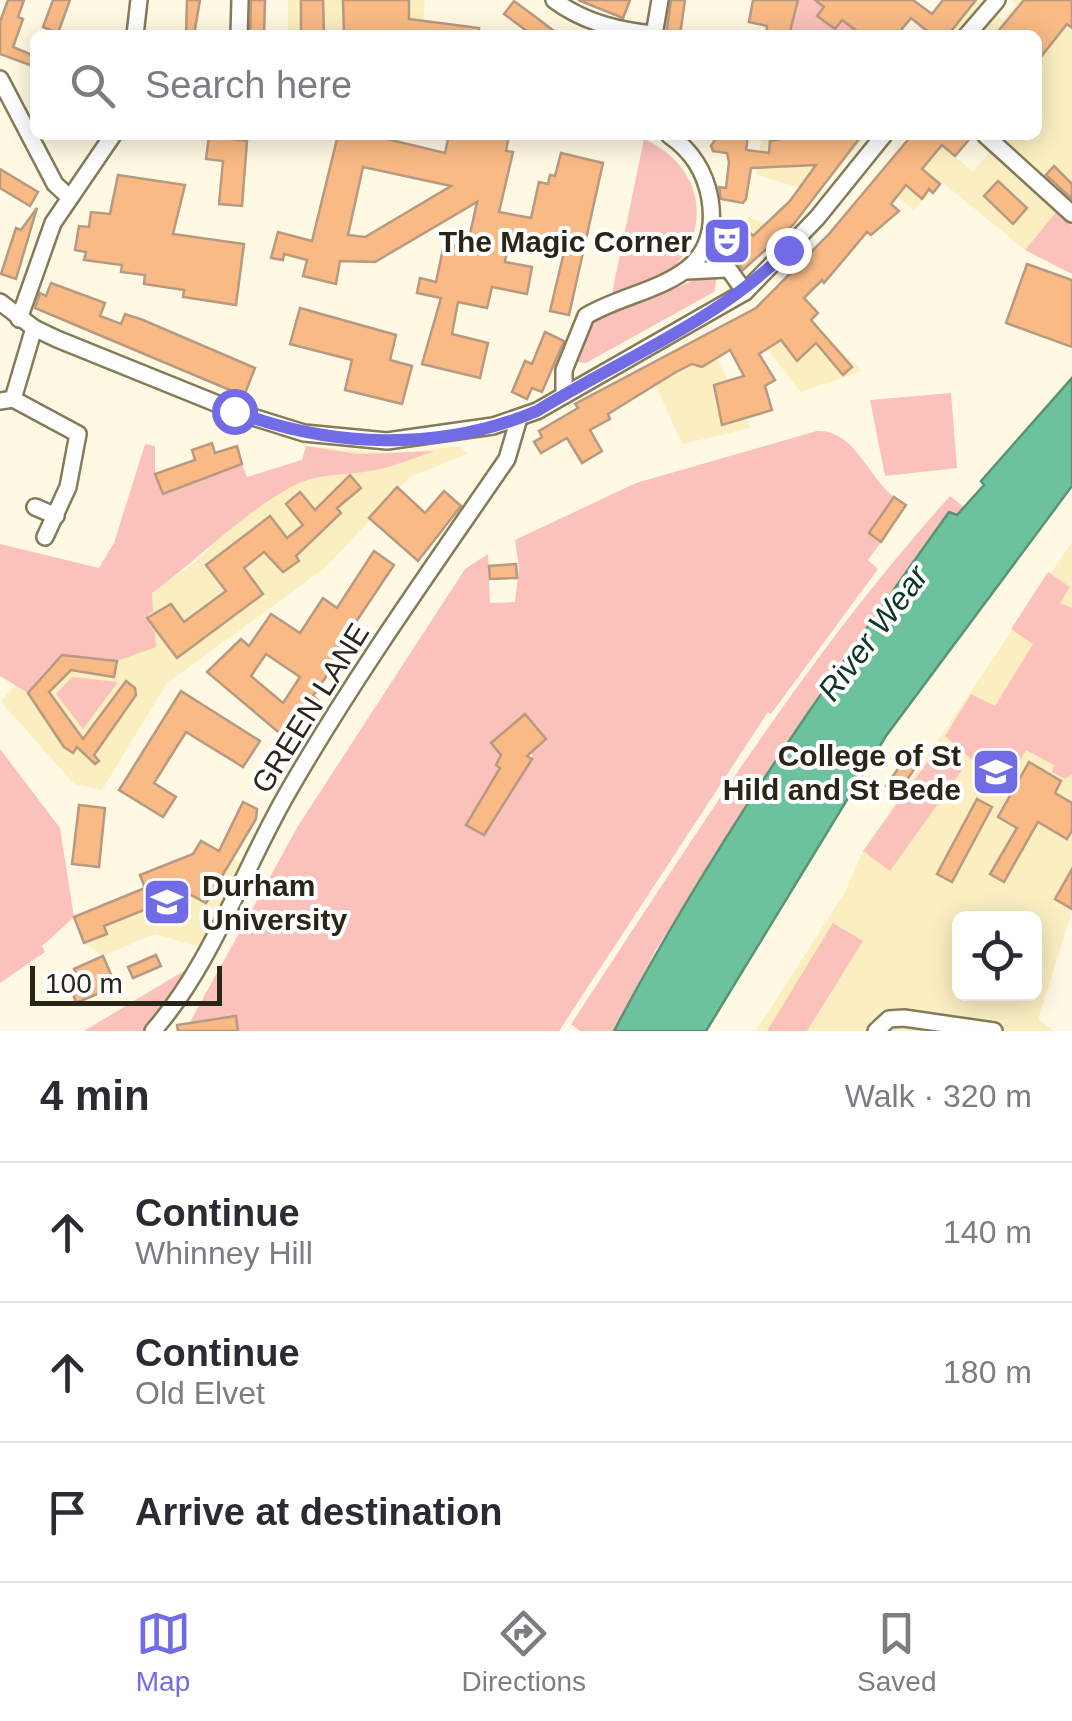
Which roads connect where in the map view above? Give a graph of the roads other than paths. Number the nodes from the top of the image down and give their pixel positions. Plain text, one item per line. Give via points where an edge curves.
1 (139, 0) edge
2 (240, 0) edge
3 (554, 0) edge
4 (660, 0) edge
5 (998, 0) edge
6 (136, 30) edge
7 (239, 30) edge
8 (624, 30) edge
9 (655, 30) edge
10 (972, 30) edge
11 (0, 79) edge
12 (30, 136) edge
13 (32, 140) edge
14 (110, 140) edge
15 (676, 140) edge
16 (880, 140) edge
17 (991, 140) edge
18 (70, 198) junction
19 (1072, 214) edge
20 (710, 233) junction
21 (726, 270) junction
22 (686, 272) junction
23 (745, 292) junction
24 (0, 302) edge
25 (19, 319) junction
26 (34, 328) junction
27 (564, 394) junction
28 (7, 400) edge
29 (519, 418) junction
30 (35, 507) dead end
31 (56, 516) junction
32 (45, 537) dead end
33 (153, 1031) edge
34 (876, 1031) edge
35 (994, 1031) edge

1 - 6 street
2 - 7 street
3 - 8 street
4 - 9 street
5 - 10 street
11 - 12 street
13 - 18 street
14 - 18 street
15 - 20 street via 708,191
16 - 23 street
17 - 19 street
18 - 25 street via 47,235
20 - 21 street
20 - 22 street
21 - 22 street
21 - 23 street
22 - 27 street via 586,316 564,370
23 - 27 street
24 - 25 street
25 - 26 street
26 - 28 street
26 - 29 street via 304,433 416,440
27 - 29 street
28 - 31 street via 78,434
29 - 33 street, GREEN LANE via 507,459 320,738 239,879 194,978
30 - 31 street
31 - 32 street
34 - 35 street via 889,1019 904,1018

